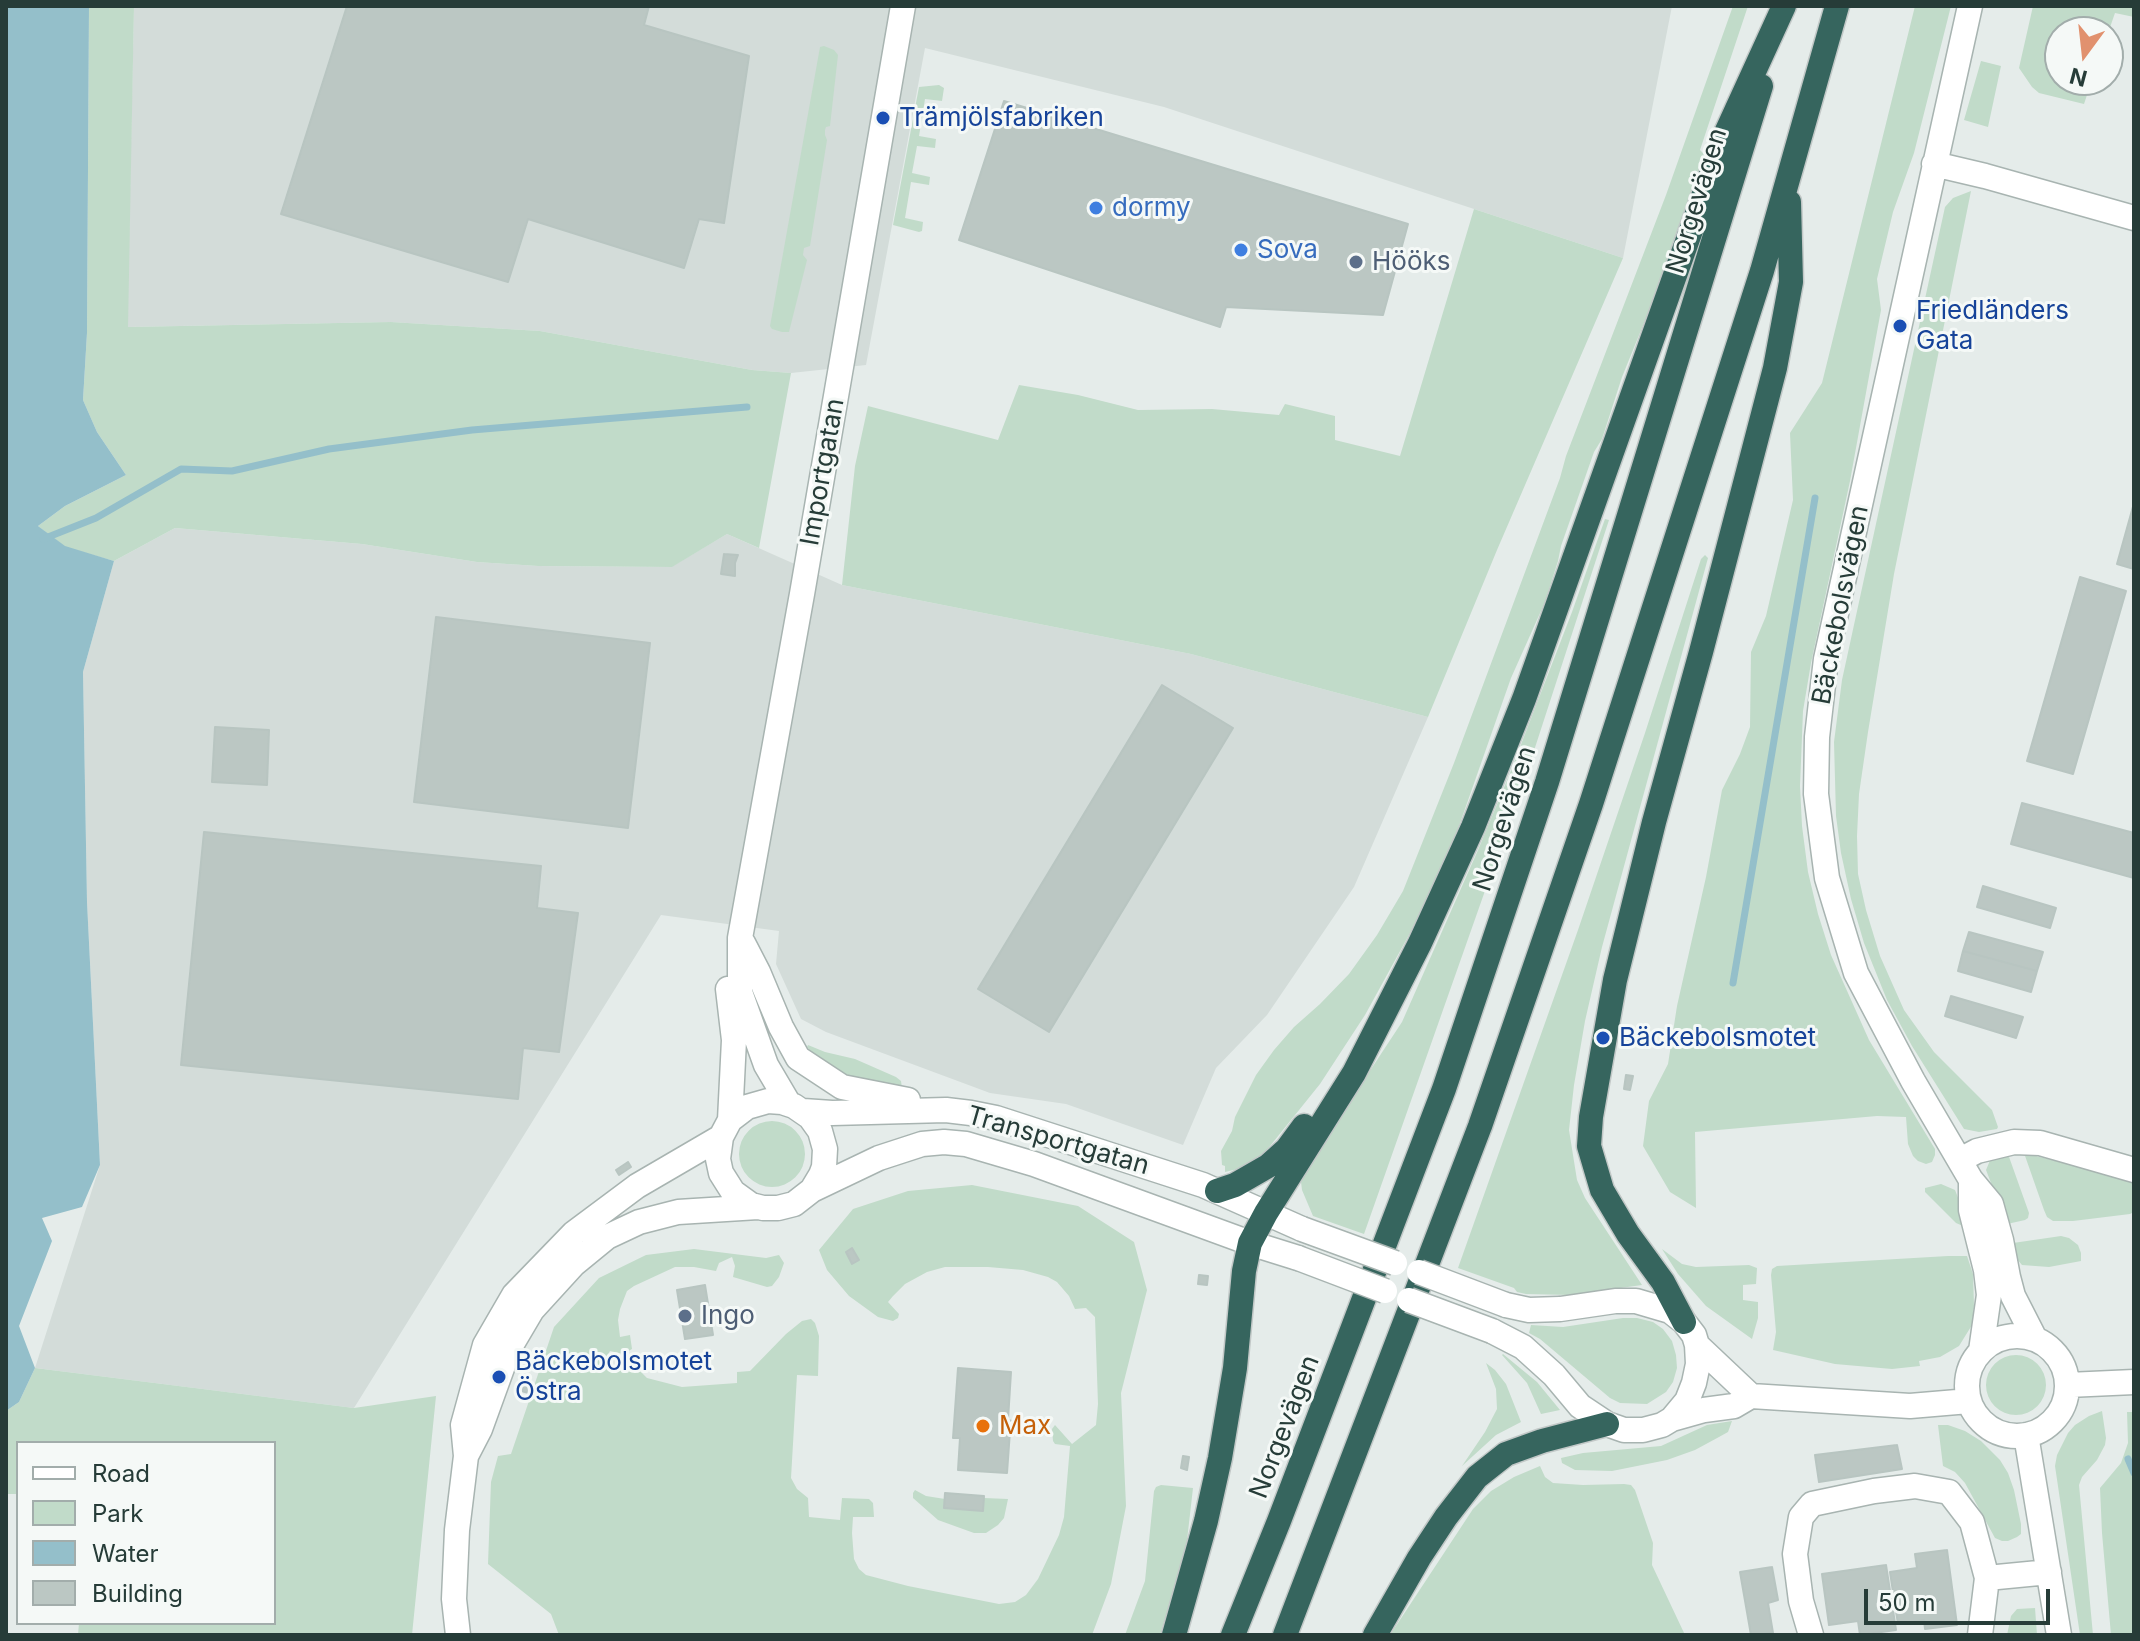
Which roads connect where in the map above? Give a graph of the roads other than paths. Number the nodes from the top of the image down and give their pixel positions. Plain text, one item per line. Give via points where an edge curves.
1 (903, 6) edge
2 (1785, 6) edge
3 (1837, 6) edge
4 (1970, 6) edge
5 (1934, 164) junction
6 (1788, 179) junction
7 (2134, 218) edge
8 (740, 938) junction
9 (1374, 1036) junction
10 (796, 1108) junction
11 (946, 1110) junction
12 (726, 1128) junction
13 (1965, 1170) junction
14 (2134, 1170) edge
15 (812, 1190) junction
16 (1217, 1191) junction
17 (758, 1207) junction
18 (1266, 1213) junction
19 (1250, 1243) junction
20 (1684, 1322) junction
21 (2035, 1339) junction
22 (1697, 1345) junction
23 (1981, 1351) junction
24 (2134, 1382) edge
25 (2068, 1385) junction
26 (1751, 1396) junction
27 (1969, 1401) junction
28 (1672, 1419) junction
29 (1607, 1424) junction
30 (2026, 1435) junction
31 (466, 1456) junction
32 (2049, 1572) junction
33 (1987, 1578) junction
34 (458, 1635) edge
35 (1174, 1635) edge
36 (1233, 1635) edge
37 (1285, 1635) edge
38 (1375, 1635) edge
39 (1811, 1635) edge
40 (1980, 1635) edge
41 (2059, 1635) edge

1 - 8 street, Importgatan
2 - 9 highway via 1725,135 1524,699 1473,827
2 - 36 highway, Norgevägen via 1547,782 1454,1060
3 - 6 highway
4 - 5 street, Bäckebolsvägen
5 - 7 street
5 - 13 street, Bäckebolsvägen via 1826,659 1816,794 1827,878 1856,973
6 - 20 highway via 1791,282 1775,368 1615,980 1591,1117 1589,1146 1602,1190
6 - 37 highway via 1551,921 1480,1126
8 - 10 street, Importgatan via 740,992 766,1065
8 - 11 street via 798,1058 842,1087
8 - 12 street, Importgatan via 726,969 734,1040
9 - 16 highway via 1287,1149 1257,1174
9 - 18 highway
10 - 11 street, Transportgatan via 832,1113
10 - 12 street, Transportgatan via 761,1102 747,1107
10 - 15 street via 820,1131 825,1149 824,1167
11 - 16 street, Transportgatan via 996,1118
12 - 17 street via 718,1159 724,1180 738,1197
12 - 31 street, Transportgatan via 574,1233 514,1295 485,1345 463,1425
13 - 14 street via 1977,1151 2014,1142 2040,1143
13 - 21 street, Bäckebolsvägen via 1991,1204 2013,1296
13 - 23 street, Bäckebolsvägen via 1989,1295
15 - 17 street, Transportgatan via 789,1206
15 - 19 street, Transportgatan via 922,1144 966,1144
16 - 18 street, Transportgatan
17 - 31 street, Transportgatan via 678,1212 639,1222 607,1237 574,1264 532,1310 509,1349
18 - 19 highway
18 - 20 street, Transportgatan, bridge via 1506,1305 1529,1310 1636,1301 1670,1311
19 - 29 street, Transportgatan, bridge via 1492,1331 1523,1347 1580,1406
19 - 35 highway via 1220,1458
20 - 22 street
21 - 23 street via 2006,1337
21 - 25 street via 2058,1357
22 - 26 street
22 - 28 street via 1694,1383
23 - 27 street via 1968,1375
24 - 25 street
25 - 30 street via 2056,1418 2043,1430
26 - 27 street via 1910,1406
26 - 28 street via 1734,1406
27 - 30 street via 1991,1429
28 - 29 street via 1643,1430
29 - 38 highway via 1506,1454 1477,1477 1419,1558
30 - 32 street
31 - 34 street, Transportgatan via 457,1530
32 - 33 street
32 - 41 street
33 - 39 street via 1972,1522 1949,1492 1915,1486 1812,1504 1801,1517 1795,1554
33 - 40 street

